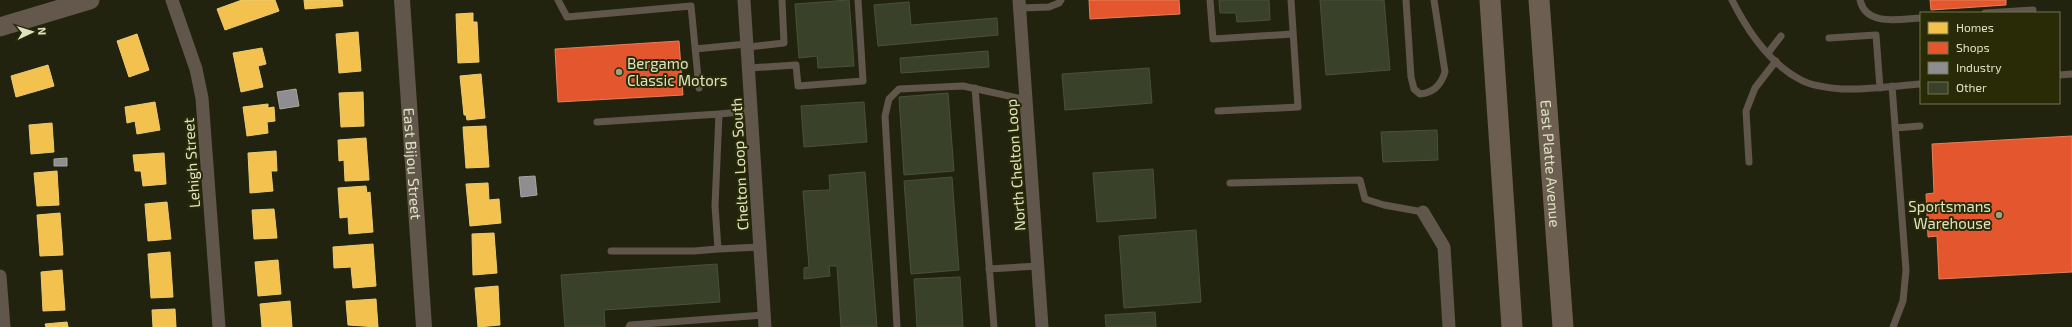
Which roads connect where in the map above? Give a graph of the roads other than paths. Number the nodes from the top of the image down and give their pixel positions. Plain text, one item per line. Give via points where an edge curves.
1 (90, 0) edge
2 (172, 0) edge
3 (402, 0) edge
4 (558, 0) edge
5 (744, 0) edge
6 (782, 0) edge
7 (858, 0) edge
8 (1061, 0) edge
9 (1210, 0) edge
10 (1291, 0) edge
11 (1406, 0) edge
12 (1434, 0) edge
13 (1490, 0) edge
14 (1539, 0) edge
15 (1732, 0) edge
16 (1860, 0) edge
17 (1020, 4) edge
18 (2033, 10) dead end
19 (2001, 12) edge
20 (1920, 18) edge
21 (0, 27) edge
22 (1293, 34) junction
23 (1781, 36) dead end
24 (1829, 38) dead end
25 (747, 46) junction
26 (695, 49) junction
27 (1768, 53) junction
28 (1776, 61) junction
29 (749, 68) junction
30 (2072, 74) edge
31 (2060, 75) edge
32 (1920, 84) edge
33 (1892, 86) junction
34 (699, 88) dead end
35 (975, 88) junction
36 (1880, 88) junction
37 (1026, 100) junction
38 (751, 111) junction
39 (1218, 111) dead end
40 (719, 114) junction
41 (598, 122) dead end
42 (1920, 126) dead end
43 (1895, 128) junction
44 (1749, 162) dead end
45 (1230, 183) dead end
46 (1422, 212) joint
47 (760, 247) junction
48 (718, 248) junction
49 (611, 251) dead end
50 (1038, 266) junction
51 (989, 269) junction
52 (0, 276) edge
53 (765, 321) edge
54 (4, 327) edge
55 (219, 327) edge
56 (424, 327) edge
57 (629, 327) edge
58 (897, 327) edge
59 (994, 327) edge
60 (1042, 327) edge
61 (1449, 327) edge
62 (1512, 327) edge
63 (1563, 327) edge
64 (1893, 327) edge

1 - 21 main road
2 - 55 street, Lehigh Street via 193,61 202,98
3 - 56 street, East Bijou Street
4 - 26 lane via 567,17 691,6
5 - 25 street, Chelton Loop South
6 - 25 lane via 784,43
7 - 29 lane via 863,81 798,86 796,65
8 - 17 lane via 1049,7
9 - 22 lane via 1213,39
10 - 22 lane
11 - 12 lane via 1411,77 1414,89 1420,94 1435,88 1442,81 1445,72
13 - 62 main road
14 - 63 main road, East Platte Avenue
15 - 27 lane via 1758,42
16 - 20 lane via 1868,15 1877,19
17 - 37 street, North Chelton Loop
18 - 19 lane
22 - 39 lane via 1298,107
23 - 27 lane
24 - 36 lane via 1876,35
25 - 26 lane
25 - 29 street, Chelton Loop South
26 - 34 lane
27 - 28 lane
28 - 36 lane via 1801,80 1821,86 1842,89
28 - 44 lane via 1755,88 1746,111
29 - 38 street, Chelton Loop South
30 - 31 lane
32 - 33 lane
33 - 36 lane
33 - 43 lane
35 - 37 lane
35 - 51 lane
35 - 58 lane via 964,86 899,89 889,99 885,116
37 - 50 street, North Chelton Loop
38 - 40 lane
38 - 47 street, Chelton Loop South
40 - 41 lane
40 - 48 lane via 715,206
42 - 43 lane
43 - 64 lane via 1906,275 1903,301
45 - 46 lane via 1360,180 1365,199
46 - 61 street via 1444,247
47 - 48 lane
47 - 53 street, Chelton Loop South
48 - 49 lane via 694,251
50 - 51 lane
50 - 60 street, North Chelton Loop
51 - 59 lane
52 - 54 street
53 - 57 lane

